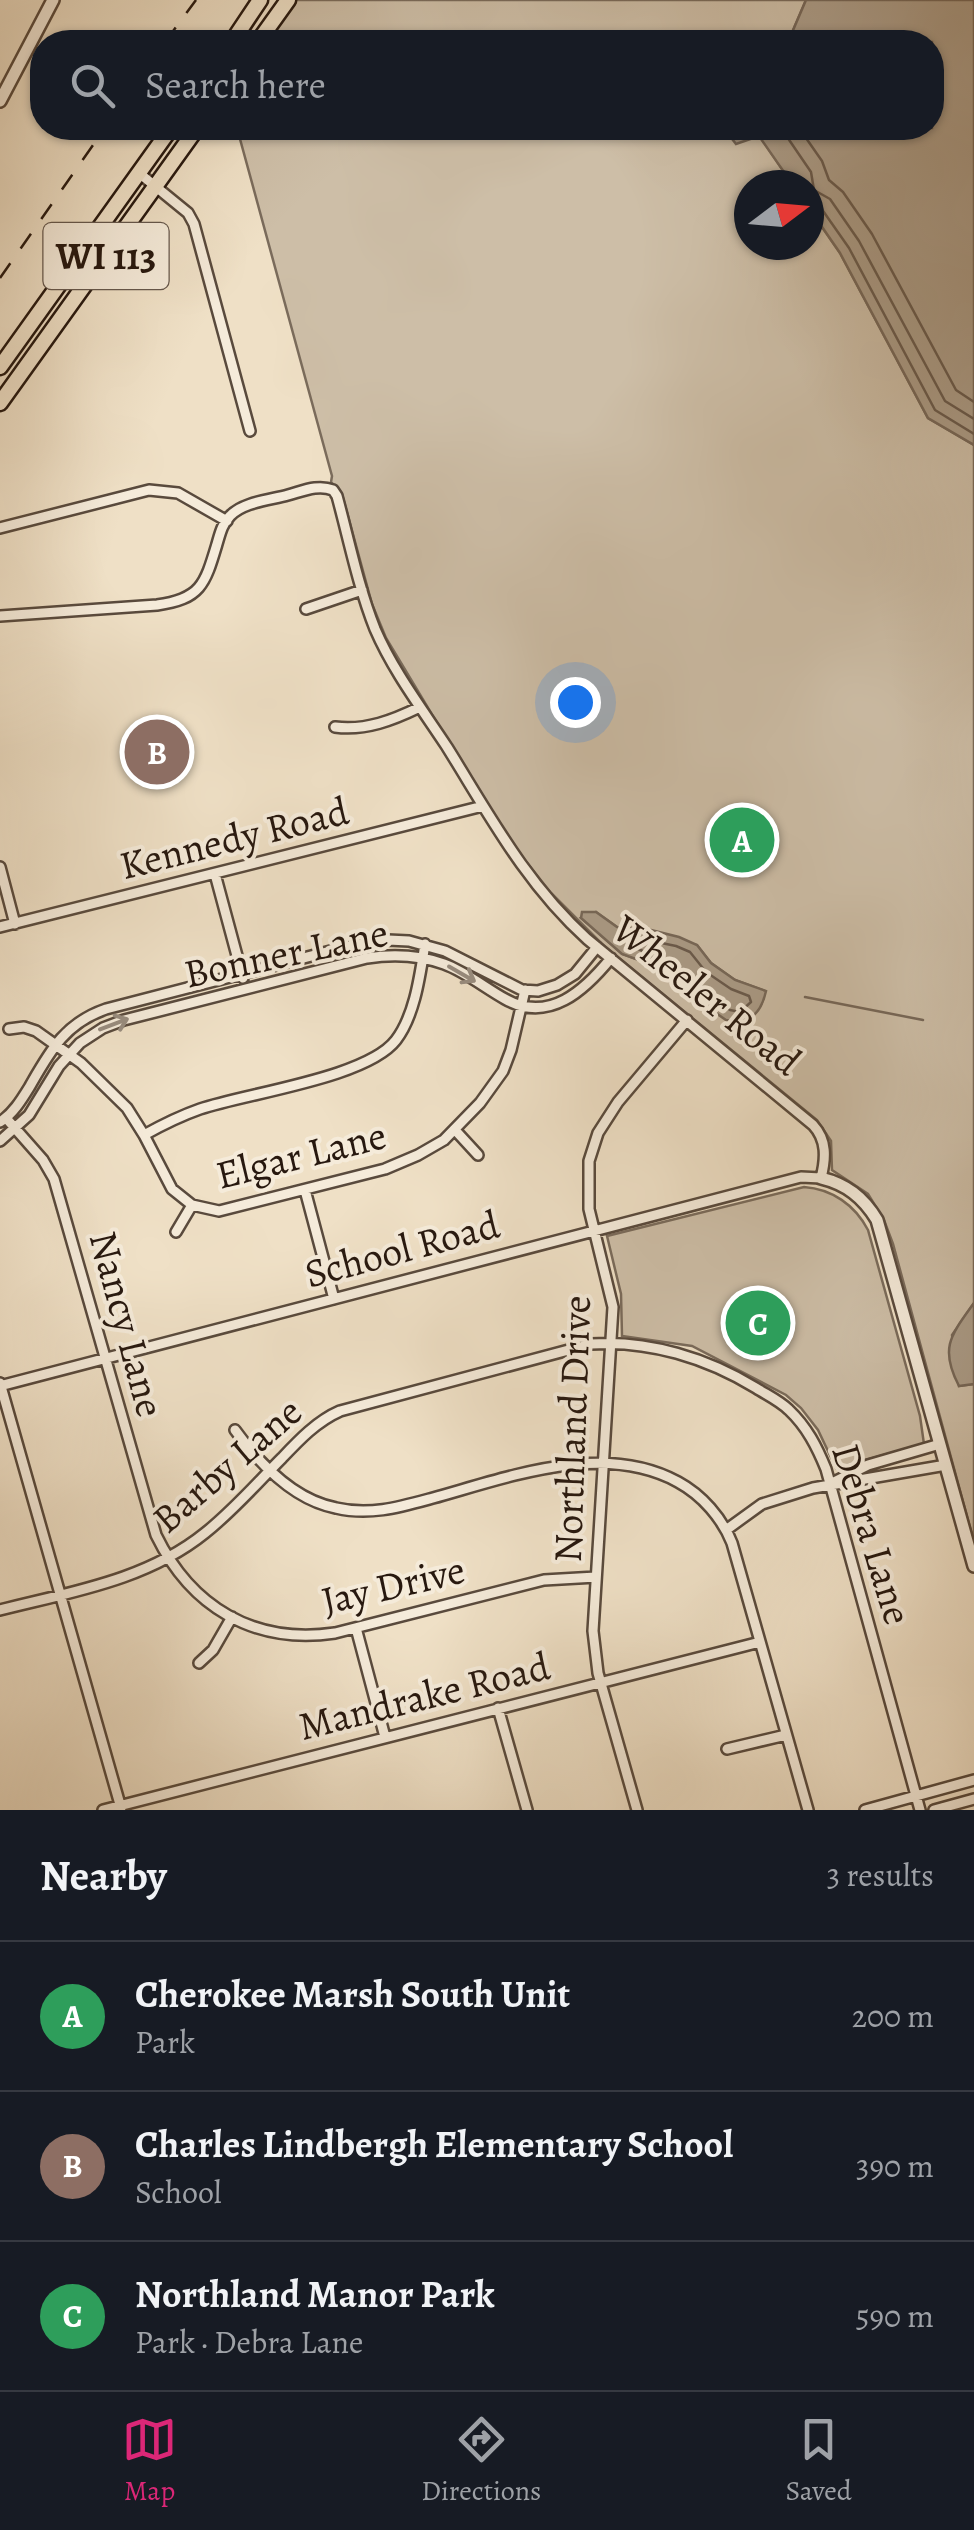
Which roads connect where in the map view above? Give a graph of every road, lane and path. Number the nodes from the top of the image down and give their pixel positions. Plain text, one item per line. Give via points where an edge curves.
1 (53, 0) edge
2 (260, 0) edge
3 (288, 0) edge
4 (36, 30) edge
5 (240, 30) edge
6 (267, 30) edge
7 (30, 40) edge
8 (3, 86) edge
9 (0, 101) edge
10 (162, 140) edge
11 (189, 140) edge
12 (139, 173) junction
13 (156, 186) junction
14 (0, 367) edge
15 (0, 403) edge
16 (250, 431) dead end
17 (226, 521) junction
18 (0, 528) edge
19 (362, 590) junction
20 (306, 609) dead end
21 (0, 616) edge
22 (420, 706) junction
23 (335, 728) dead end
24 (483, 806) junction
25 (0, 867) edge
26 (215, 874) junction
27 (15, 924) junction
28 (0, 927) edge
29 (425, 944) junction
30 (597, 947) junction
31 (611, 958) junction
32 (422, 959) junction
33 (242, 975) junction
34 (246, 989) junction
35 (525, 990) junction
36 (522, 1006) junction
37 (687, 1020) junction
38 (9, 1029) dead end
39 (54, 1044) junction
40 (69, 1054) junction
41 (3, 1120) edge
42 (16, 1129) junction
43 (455, 1130) junction
44 (144, 1135) junction
45 (0, 1141) edge
46 (478, 1155) dead end
47 (821, 1178) junction
48 (305, 1190) junction
49 (192, 1204) junction
50 (595, 1230) junction
51 (176, 1232) dead end
52 (334, 1298) junction
53 (612, 1342) junction
54 (105, 1358) junction
55 (0, 1385) edge
56 (235, 1430) dead end
57 (940, 1444) junction
58 (604, 1464) junction
59 (946, 1465) junction
60 (270, 1470) junction
61 (829, 1484) junction
62 (726, 1530) junction
63 (168, 1558) junction
64 (974, 1566) edge
65 (596, 1577) junction
66 (61, 1595) junction
67 (0, 1610) edge
68 (232, 1617) junction
69 (356, 1628) junction
70 (760, 1642) junction
71 (199, 1663) dead end
72 (600, 1682) junction
73 (498, 1708) junction
74 (786, 1734) junction
75 (385, 1737) junction
76 (728, 1748) dead end
77 (974, 1780) edge
78 (917, 1796) junction
79 (974, 1799) edge
80 (121, 1808) edge
81 (102, 1810) edge
82 (527, 1810) edge
83 (638, 1810) edge
84 (808, 1810) edge
85 (865, 1810) edge
86 (920, 1810) edge
87 (934, 1810) edge

1 - 4 street
2 - 5 main road
3 - 6 main road
7 - 8 street
8 - 9 street
10 - 12 main road, WI 113
11 - 13 main road, WI 113
12 - 13 street
12 - 14 main road, WI 113
13 - 15 main road, WI 113
13 - 16 street via 194,224
17 - 18 street via 178,493 149,490
17 - 19 street, Wheeler Road via 252,504 330,488
17 - 21 street via 201,587 182,601
19 - 20 street
19 - 22 street, Wheeler Road via 380,639
22 - 23 street via 384,722
22 - 24 street, Wheeler Road
24 - 26 street, Kennedy Road
24 - 30 street, Wheeler Road via 538,889
25 - 27 street
26 - 27 street, Kennedy Road
26 - 33 street
27 - 28 street, Kennedy Road
29 - 32 street
29 - 33 street, Bonner Lane via 373,942
29 - 35 street, Bonner Lane
30 - 31 street, Wheeler Road
30 - 35 street via 569,979
31 - 36 street via 568,999
31 - 37 street, Wheeler Road
32 - 34 street, Bonner Lane via 367,958
32 -> 36 street, Bonner Lane
32 - 44 street via 404,1028 371,1060 198,1110
33 - 34 street
33 - 39 street, Bonner Lane via 93,1013
40 -> 34 street, Bonner Lane via 124,1020
35 - 36 street, Elgar Lane
36 - 43 street, Elgar Lane via 503,1071
37 - 47 street, Wheeler Road via 818,1130
37 - 50 street, Northland Drive via 598,1133 587,1178
38 - 39 street, Elgar Lane via 28,1027
39 - 40 street, Elgar Lane
39 - 41 street, Bonner Lane
40 - 42 street, Bonner Lane
40 - 44 street, Elgar Lane via 126,1108
41 - 42 street, Nancy Lane
42 - 45 street, Bonner Lane
42 - 54 street, Nancy Lane via 57,1187
43 - 46 street
43 - 48 street, Elgar Lane via 398,1164
44 - 49 street, Elgar Lane via 166,1182
47 - 50 street, School Road via 801,1177
47 - 57 street via 846,1186 878,1220
48 - 49 street, Elgar Lane via 219,1211
48 - 52 street
49 - 51 street
50 - 52 street, School Road
50 - 53 street, Northland Drive via 613,1307
52 - 54 street, School Road
53 - 58 street, Northland Drive
53 - 60 street, Barby Lane via 340,1410
53 - 61 street, Debra Lane via 700,1359 788,1408 811,1436
54 - 55 street, School Road
54 - 63 street, Nancy Lane
55 - 66 street
56 - 60 street
57 - 59 street
57 - 61 street
58 - 60 street via 570,1464 370,1512 312,1500
58 - 62 street via 668,1476 696,1494
58 - 65 street, Northland Drive
59 - 61 street
59 - 64 street
60 - 63 street, Barby Lane via 208,1531
61 - 62 street via 762,1504
61 - 78 street, Debra Lane
62 - 70 street
63 - 66 street, Barby Lane
63 - 68 street, Jay Drive via 202,1598
65 - 69 street, Jay Drive via 544,1580
65 - 72 street, Northland Drive via 593,1631
66 - 67 street, Barby Lane
66 - 80 street
68 - 69 street, Jay Drive via 290,1634
68 - 71 street
69 - 75 street
70 - 72 street, Mandrake Road
70 - 74 street
72 - 73 street, Mandrake Road
72 - 83 street, Northland Drive
73 - 75 street, Mandrake Road
73 - 82 street
74 - 76 street
74 - 84 street
75 - 80 street, Mandrake Road
77 - 78 street
78 - 85 street
78 - 86 street, Debra Lane
79 - 87 street
80 - 81 street, Mandrake Road

